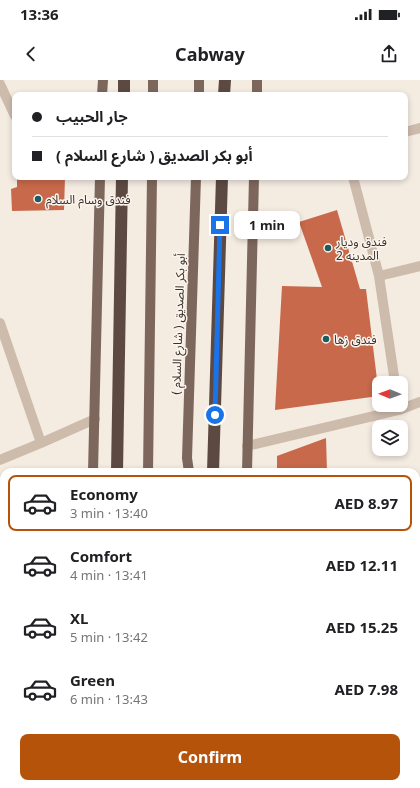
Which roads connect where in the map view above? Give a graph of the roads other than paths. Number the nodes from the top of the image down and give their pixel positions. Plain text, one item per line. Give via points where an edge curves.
1 (103, 80) edge
2 (124, 80) edge
3 (153, 80) edge
4 (199, 80) edge
5 (225, 80) edge
6 (257, 80) edge
7 (0, 84) edge
8 (102, 92) edge
9 (124, 92) edge
10 (153, 92) edge
11 (199, 92) edge
12 (224, 92) edge
13 (257, 92) edge
14 (12, 110) edge
15 (420, 128) edge
16 (408, 131) edge
17 (100, 180) edge
18 (122, 180) edge
19 (152, 180) edge
20 (196, 180) edge
21 (222, 180) edge
22 (254, 180) edge
23 (353, 180) edge
24 (420, 266) edge
25 (379, 276) junction
26 (0, 323) edge
27 (394, 376) edge
28 (420, 402) edge
29 (408, 405) edge
30 (383, 412) edge
31 (95, 419) junction
32 (41, 443) junction
33 (247, 446) junction
34 (0, 460) edge
35 (93, 468) edge
36 (117, 468) edge
37 (148, 468) edge
38 (188, 468) edge
39 (213, 468) edge
40 (247, 468) edge

1 - 8 main road
2 - 9 highway
3 - 10 main road
4 - 11 main road
5 - 12 highway
6 - 13 main road
7 - 14 street
15 - 16 street
17 - 31 main road
18 - 36 highway
19 - 37 main road
20 - 38 main road, ( شارع السلام ) أبو بكر الصديق
21 - 39 highway
22 - 33 main road
23 - 25 street
24 - 25 street
25 - 27 street
26 - 32 street
28 - 29 street
30 - 33 street
31 - 32 street
31 - 35 main road
32 - 34 street
33 - 40 main road

